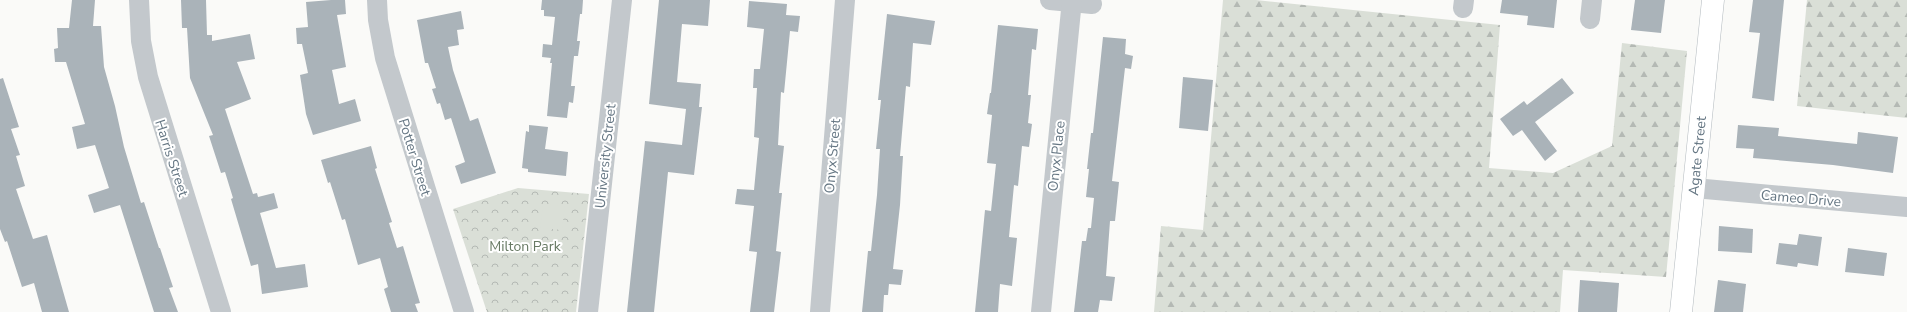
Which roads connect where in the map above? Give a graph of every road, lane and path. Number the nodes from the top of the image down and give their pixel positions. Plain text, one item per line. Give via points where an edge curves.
1 (139, 0) edge
2 (377, 0) edge
3 (622, 0) edge
4 (844, 0) edge
5 (1050, 0) edge
6 (1713, 0) edge
7 (1072, 1) edge
8 (1092, 4) dead end
9 (1694, 188) junction
10 (1907, 207) edge
11 (221, 312) edge
12 (464, 312) edge
13 (588, 312) edge
14 (820, 312) edge
15 (1041, 312) edge
16 (1681, 312) edge

1 - 11 street, Harris Street via 141,41 148,77
2 - 12 street, Potter Street via 385,58
3 - 13 street, University Street
4 - 14 street, Onyx Street
5 - 7 street
6 - 9 street, Agate Street
7 - 8 street
7 - 15 street, Onyx Place
9 - 10 street, Cameo Drive
9 - 16 street, Agate Street

